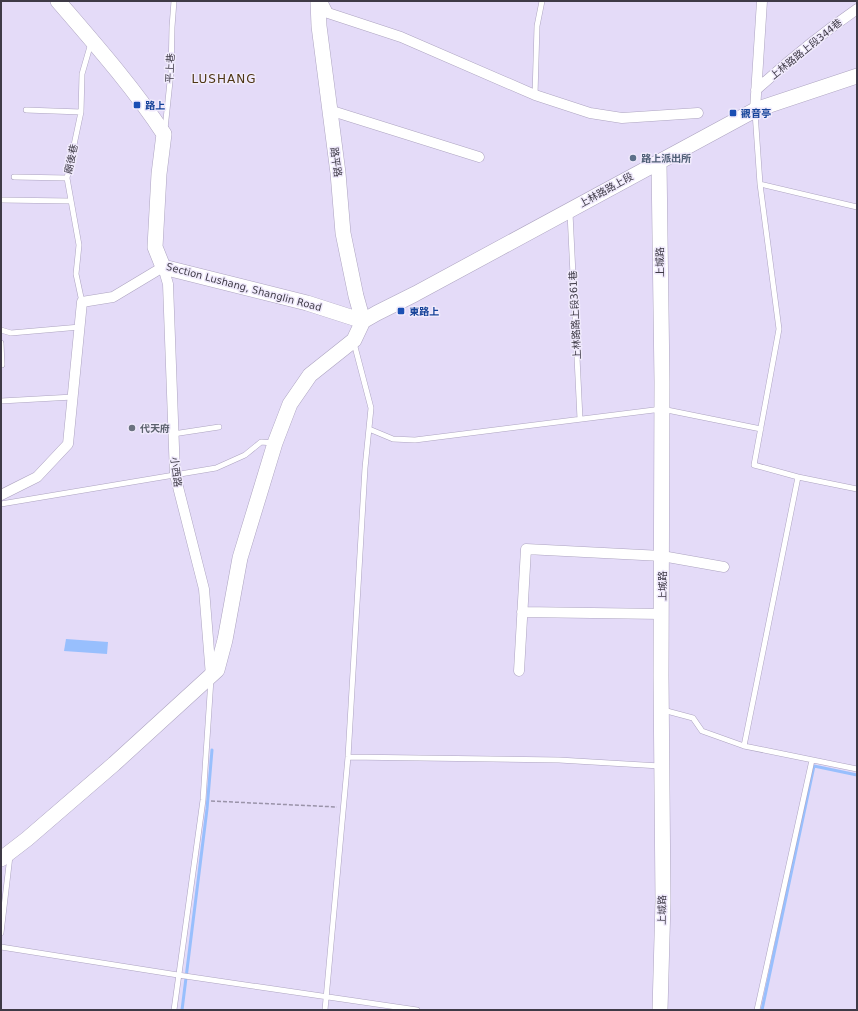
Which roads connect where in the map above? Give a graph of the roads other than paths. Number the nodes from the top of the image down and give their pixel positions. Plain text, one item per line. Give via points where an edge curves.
1 (58, 1) edge
2 (174, 1) edge
3 (318, 1) edge
4 (322, 1) edge
5 (542, 1) edge
6 (762, 1) edge
7 (857, 9) edge
8 (92, 40) junction
9 (857, 76) edge
10 (756, 90) junction
11 (535, 95) junction
12 (26, 110) dead end
13 (329, 110) junction
14 (754, 110) junction
15 (81, 112) junction
16 (698, 113) dead end
17 (164, 134) junction
18 (479, 157) dead end
19 (658, 162) junction
20 (14, 177) dead end
21 (67, 178) junction
22 (760, 184) junction
23 (1, 200) edge
24 (70, 201) junction
25 (857, 206) edge
26 (570, 210) junction
27 (163, 267) junction
28 (82, 302) junction
29 (363, 321) junction
30 (80, 327) junction
31 (1, 330) edge
32 (354, 340) junction
33 (1, 343) edge
34 (1, 365) edge
35 (72, 397) junction
36 (1, 401) edge
37 (662, 409) junction
38 (580, 420) junction
39 (219, 427) dead end
40 (369, 429) junction
41 (761, 429) junction
42 (173, 434) junction
43 (275, 443) junction
44 (174, 475) junction
45 (798, 477) junction
46 (857, 489) edge
47 (1, 495) edge
48 (1, 504) edge
49 (662, 556) junction
50 (724, 567) dead end
51 (522, 612) junction
52 (662, 614) junction
53 (519, 672) dead end
54 (211, 676) junction
55 (662, 710) junction
56 (744, 746) junction
57 (348, 757) junction
58 (812, 760) junction
59 (662, 767) junction
60 (857, 769) edge
61 (6, 855) edge
62 (1, 933) edge
63 (1, 947) edge
64 (178, 975) junction
65 (326, 997) junction
66 (174, 1010) edge
67 (325, 1010) edge
68 (417, 1010) edge
69 (660, 1010) edge
70 (757, 1010) edge

1 - 8 street
2 - 17 lane, 平上巷 via 171,72
3 - 13 street, 路平路
4 - 11 street via 328,13 401,37
5 - 11 lane via 537,26
6 - 10 street
7 - 10 street, 上林路路上段344巷 via 791,58
8 - 15 lane, 廟後巷 via 82,74
8 - 17 street via 148,109
9 - 14 street, 上林路路上段
10 - 14 street
11 - 16 street via 590,112 622,118
12 - 15 lane
13 - 18 street
13 - 29 street, 路平路 via 343,233
14 - 19 street, 上林路路上段
14 - 22 lane
15 - 21 lane, 廟後巷
17 - 27 street, Section Lushang, Shanglin Road via 154,247
19 - 26 street, 上林路路上段
19 - 37 street, 上城路
20 - 21 lane
21 - 24 lane, 廟後巷
22 - 25 lane
22 - 41 lane via 779,330
23 - 24 lane
24 - 28 lane, 廟後巷 via 79,245 76,274
26 - 29 street, 上林路路上段
26 - 38 lane, 上林路路上段361巷
27 - 28 street via 113,297
27 - 29 street, Section Lushang, Shanglin Road via 307,303
27 - 42 street, 小西路 via 168,284
28 - 30 street
29 - 32 street
30 - 31 lane via 11,333
30 - 35 street
32 - 40 lane via 371,408
32 - 43 street via 310,374 290,404
33 - 34 lane
35 - 36 lane
35 - 47 street via 68,444 37,477
37 - 38 lane
37 - 41 lane
37 - 49 street, 上城路
38 - 40 lane via 415,440 392,439
39 - 42 lane
40 - 57 lane
41 - 45 lane via 754,465
42 - 44 street, 小西路
43 - 44 lane via 261,442 245,455 216,468
43 - 54 street via 240,558 219,663
44 - 48 lane
44 - 54 street, 小西路 via 204,589
45 - 46 lane
45 - 56 lane
49 - 50 street
49 - 51 street via 526,549
49 - 52 street, 上城路
51 - 52 street
51 - 53 street
52 - 55 street, 上城路
54 - 61 street via 27,840
54 - 64 lane via 203,800
55 - 56 lane via 693,718 702,731
55 - 59 street, 上城路
56 - 58 lane
57 - 59 lane via 559,760
57 - 65 lane
58 - 60 lane
58 - 70 lane
59 - 69 street, 上城路
61 - 62 lane
63 - 64 lane
64 - 65 lane
64 - 66 lane
65 - 67 lane
65 - 68 lane

